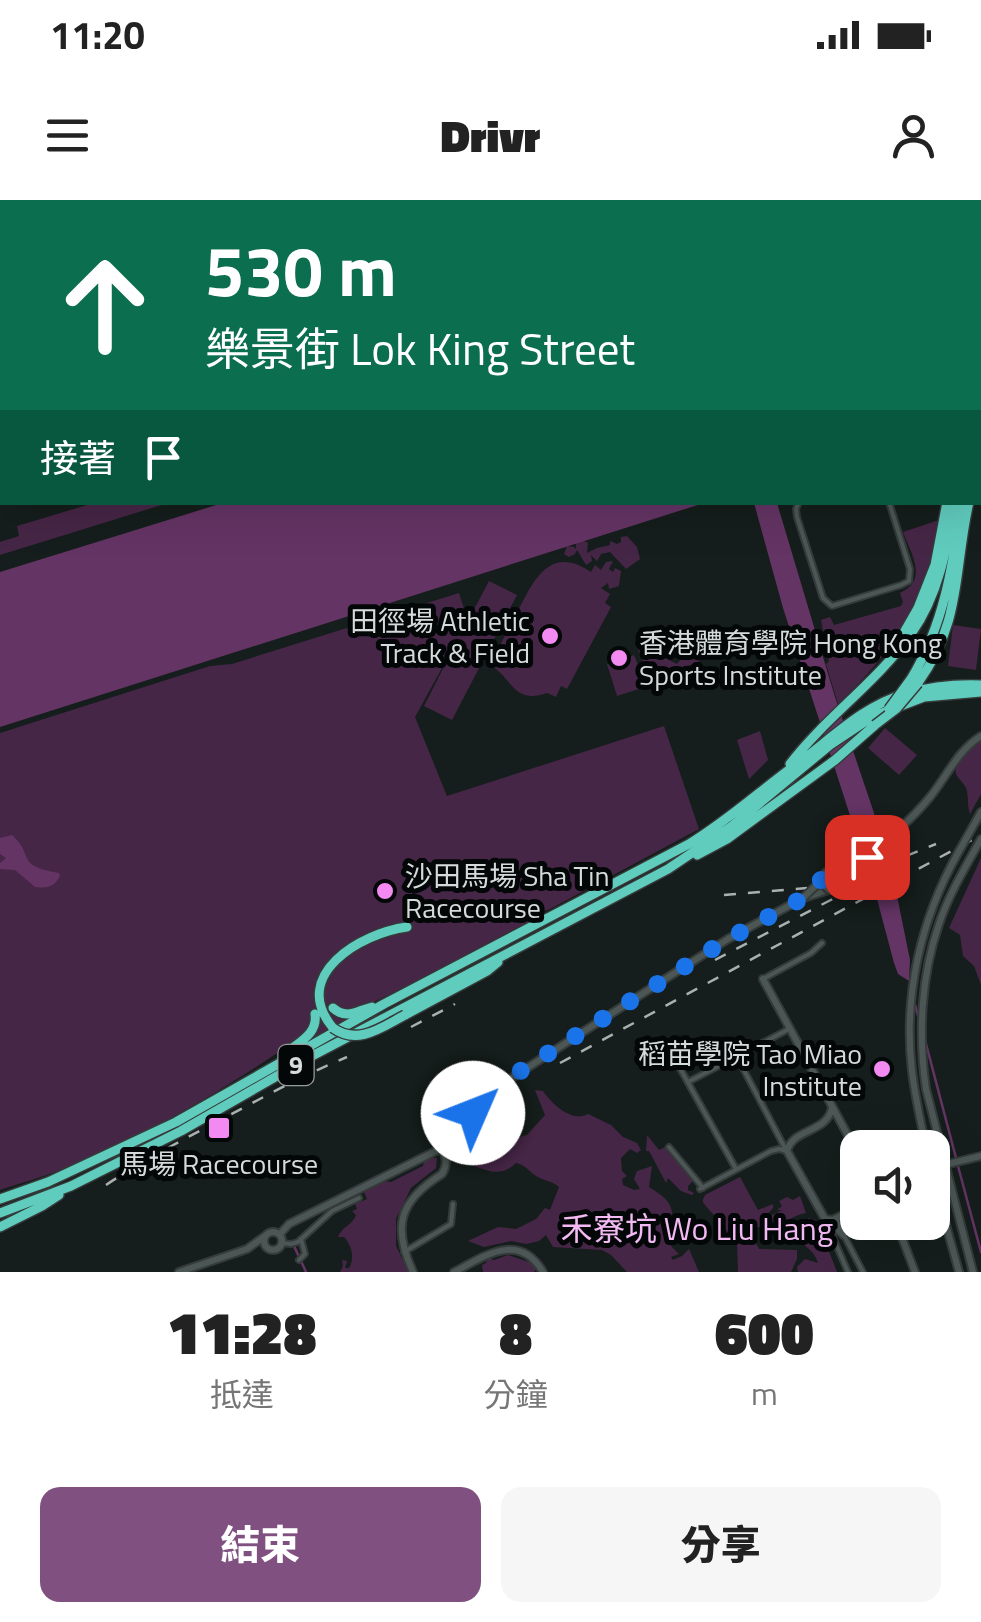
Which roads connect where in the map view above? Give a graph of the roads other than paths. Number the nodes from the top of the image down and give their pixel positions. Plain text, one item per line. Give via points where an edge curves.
1 (798, 505) edge
2 (889, 505) edge
3 (949, 505) edge
4 (965, 505) edge
5 (981, 688) edge
6 (980, 737) edge
7 (823, 741) junction
8 (981, 812) edge
9 (981, 838) edge
10 (856, 865) junction
11 (668, 868) junction
12 (837, 870) junction
13 (822, 879) junction
14 (844, 881) junction
15 (828, 890) junction
16 (803, 898) junction
17 (407, 927) dead end
18 (822, 943) dead end
19 (505, 956) junction
20 (763, 979) joint
21 (384, 1004) junction
22 (334, 1008) dead end
23 (316, 1014) dead end
24 (789, 1029) junction
25 (666, 1043) dead end
26 (736, 1057) junction
27 (272, 1066) junction
28 (688, 1082) junction
29 (832, 1106) junction
30 (826, 1122) junction
31 (843, 1128) joint
32 (923, 1130) edge
33 (937, 1130) edge
34 (669, 1147) dead end
35 (442, 1148) junction
36 (786, 1152) junction
37 (981, 1156) edge
38 (950, 1164) edge
39 (736, 1170) junction
40 (950, 1184) edge
41 (70, 1186) junction
42 (359, 1198) dead end
43 (0, 1199) edge
44 (454, 1204) dead end
45 (0, 1213) edge
46 (840, 1217) edge
47 (825, 1218) junction
48 (837, 1219) junction
49 (840, 1226) edge
50 (0, 1227) edge
51 (840, 1232) edge
52 (265, 1236) junction
53 (950, 1238) edge
54 (281, 1239) junction
55 (301, 1239) junction
56 (847, 1240) edge
57 (903, 1240) edge
58 (270, 1249) junction
59 (241, 1251) junction
60 (404, 1252) junction
61 (299, 1260) dead end
62 (179, 1272) edge
63 (413, 1272) edge
64 (454, 1272) edge
65 (543, 1272) edge
66 (848, 1272) edge
67 (864, 1272) edge
68 (915, 1272) edge
69 (959, 1272) edge
70 (973, 1272) edge

1 - 2 street via 796,517 823,598 835,606 909,581
3 - 7 highway via 918,608 890,659 841,710
4 - 11 highway, bridge via 944,604 914,681 831,763 727,839
5 - 7 highway, 9 via 905,702
6 - 10 street via 914,816
7 - 11 highway, 9 via 732,826
7 - 21 highway, 9 via 796,755 782,774 698,838
8 - 32 street, bridge via 938,891 911,1001 912,1070
9 - 33 street via 935,936 924,996 923,1066
10 - 12 street, bridge
10 - 14 street, bridge
11 - 19 highway, 9
12 - 13 street, bridge
12 - 14 street, bridge
13 - 15 street, bridge
13 - 16 street, bridge
14 - 15 street, bridge via 839,890
15 - 16 street, bridge
16 - 35 street, bridge via 500,1084
17 - 19 highway, bridge via 336,958 324,978 322,1004 338,1032 371,1032
18 - 20 street
19 - 41 highway, 9
20 - 24 street
21 - 22 highway via 348,1016
21 - 27 highway, 9
23 - 27 highway via 314,1030
24 - 26 street
24 - 29 street
25 - 28 street
26 - 28 street
26 - 36 street
27 - 43 highway, 9 via 122,1149
28 - 39 street
29 - 30 street
29 - 31 street
30 - 31 street
30 - 36 street via 793,1140
34 - 39 street via 701,1188
35 - 54 street via 289,1224
35 - 60 street via 442,1174 406,1208
36 - 39 street via 775,1150
36 - 47 street
37 - 38 street
40 - 70 street
41 - 45 highway, 9
41 - 50 highway
42 - 55 street
44 - 60 street via 451,1224
46 - 48 street
47 - 48 street
47 - 51 street
47 - 66 street
48 - 49 street
52 - 54 street via 272,1232
52 - 58 street
52 - 59 street
53 - 69 street
54 - 55 street
54 - 58 street
55 - 61 street via 305,1254
56 - 67 street
57 - 68 street
58 - 59 street
59 - 62 street
60 - 63 street
64 - 65 street via 512,1249

